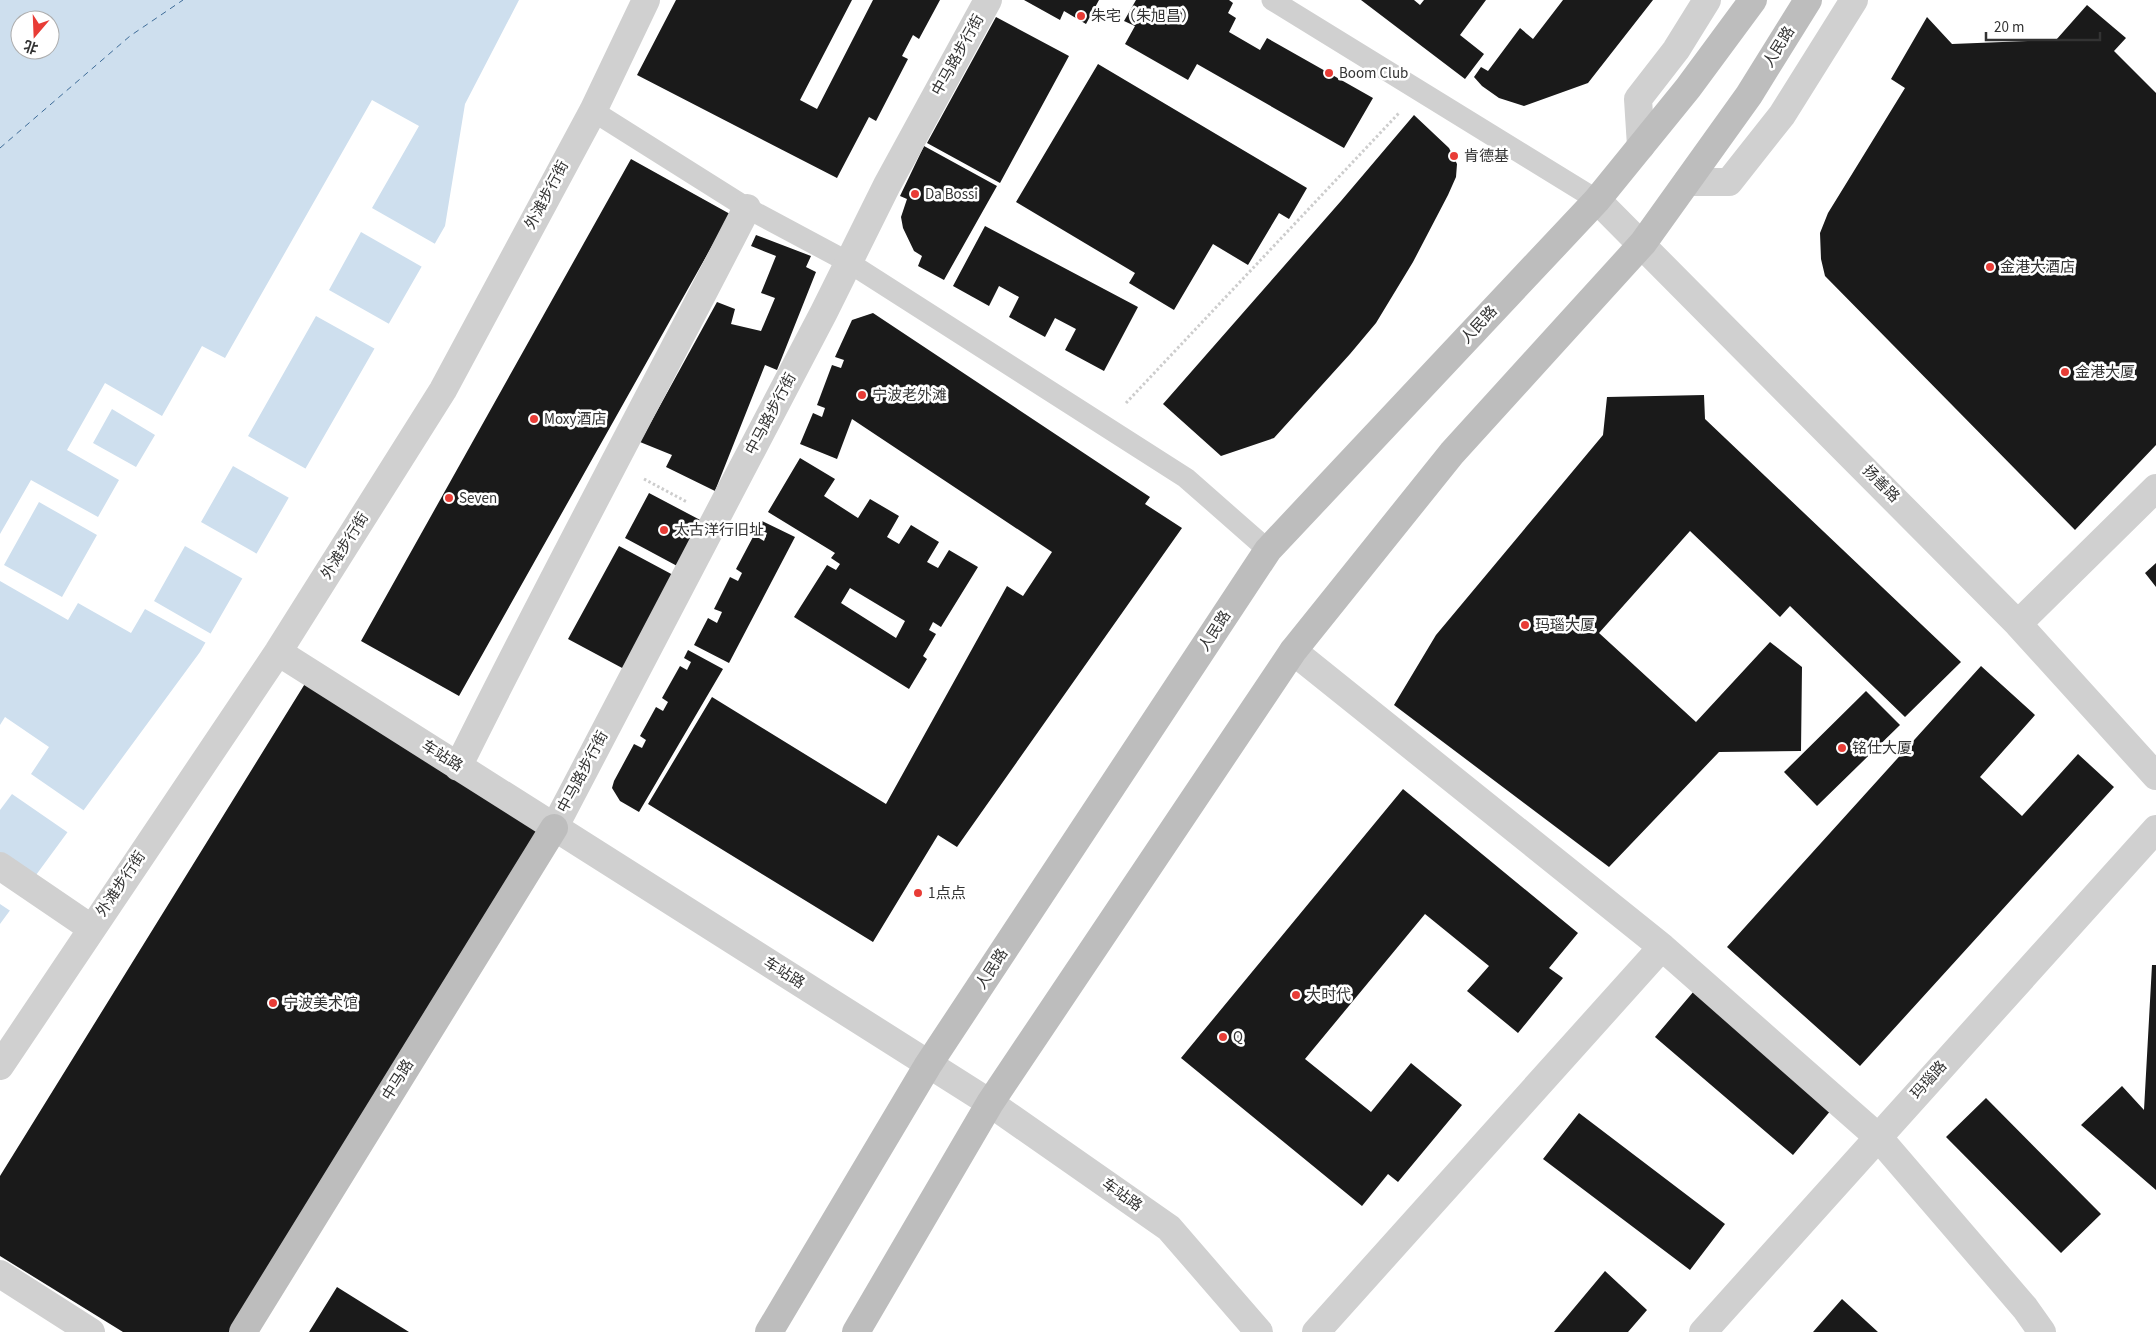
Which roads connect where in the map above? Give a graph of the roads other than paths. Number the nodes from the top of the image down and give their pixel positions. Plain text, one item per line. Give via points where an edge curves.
1 (646, 0) edge
2 (988, 0) edge
3 (1272, 0) edge
4 (1707, 0) edge
5 (1753, 0) edge
6 (1808, 0) edge
7 (1854, 0) edge
8 (593, 111) junction
9 (1642, 146) junction
10 (1687, 182) junction
11 (1597, 200) junction
12 (747, 208) junction
13 (1643, 244) junction
14 (848, 262) junction
15 (2156, 488) edge
16 (1268, 550) junction
17 (2018, 624) junction
18 (1293, 651) junction
19 (278, 652) junction
20 (458, 767) junction
21 (2156, 776) edge
22 (554, 828) junction
23 (2156, 829) edge
24 (0, 866) edge
25 (91, 928) junction
26 (1662, 947) junction
27 (928, 1065) junction
28 (0, 1066) edge
29 (990, 1103) junction
30 (1878, 1137) junction
31 (0, 1274) edge
32 (91, 1332) edge
33 (243, 1332) edge
34 (769, 1332) edge
35 (856, 1332) edge
36 (1259, 1332) edge
37 (1316, 1332) edge
38 (1703, 1332) edge
39 (2042, 1332) edge

1 - 8 street, 外滩步行街
2 - 14 street, 中马路步行街
3 - 11 lane
4 - 9 street via 1676,50 1638,99
5 - 9 main road, 人民路
6 - 10 main road, 人民路 via 1749,95
7 - 10 street via 1782,115 1729,182
8 - 12 lane
8 - 19 street, 外滩步行街 via 443,390
9 - 11 main road, 人民路
10 - 13 main road, 人民路
11 - 13 street, 扬善路
11 - 16 main road, 人民路
12 - 14 lane
12 - 20 street
13 - 17 street, 扬善路
13 - 18 main road, 人民路 via 1452,453
14 - 16 lane via 1186,478
14 - 22 street, 中马路步行街
15 - 17 street
16 - 27 main road, 人民路
17 - 21 street, 扬善路
18 - 26 street
18 - 29 main road, 人民路
19 - 20 street, 车站路
19 - 25 street, 外滩步行街
20 - 22 street, 车站路
22 - 27 street, 车站路
22 - 33 main road, 中马路
23 - 30 street, 玛瑙路
24 - 25 street
25 - 28 street, 外滩步行街
26 - 30 street
26 - 37 street
27 - 29 street, 车站路
27 - 34 main road, 人民路
29 - 35 main road, 人民路
29 - 36 street, 车站路 via 1169,1228
30 - 38 street, 玛瑙路
30 - 39 street via 2026,1308
31 - 32 street

